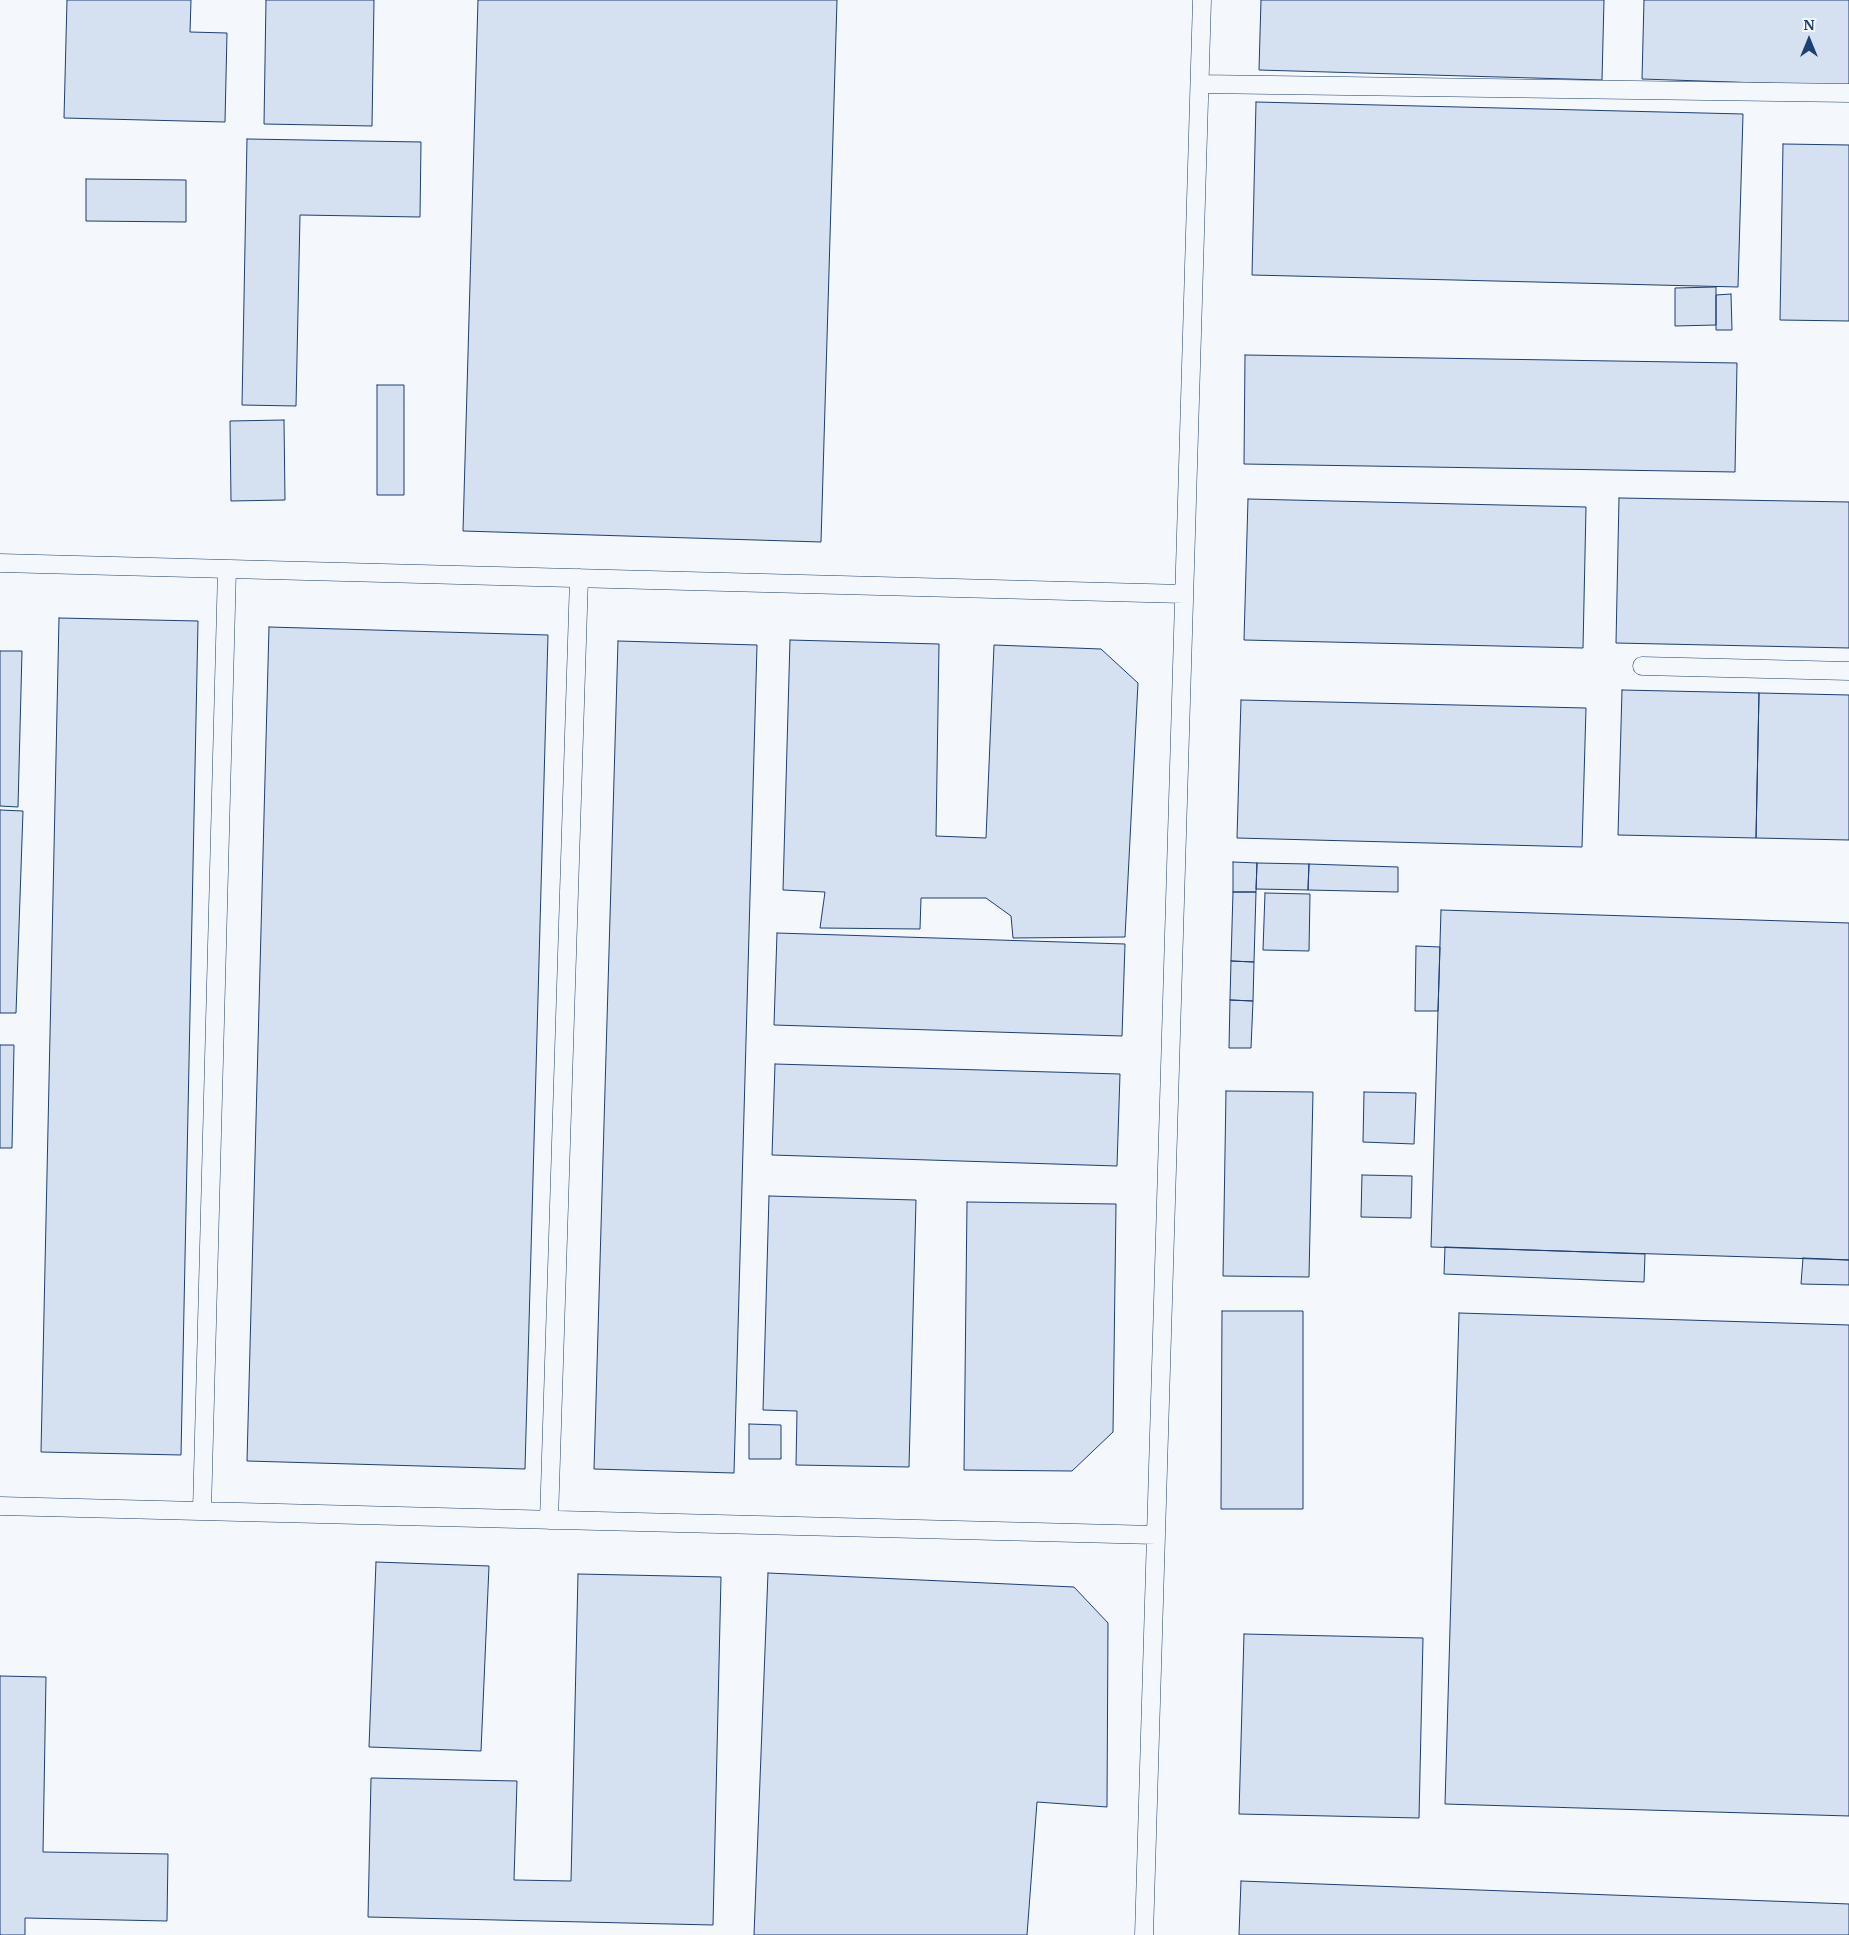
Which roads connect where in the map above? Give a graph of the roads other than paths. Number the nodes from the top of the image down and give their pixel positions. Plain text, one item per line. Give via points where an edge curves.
1 (1202, 0) edge
2 (1200, 84) junction
3 (1849, 93) edge
4 (0, 563) edge
5 (227, 570) junction
6 (579, 578) junction
7 (1184, 594) junction
8 (1642, 666) dead end
9 (1849, 671) edge
10 (0, 1506) edge
11 (202, 1512) junction
12 (549, 1520) junction
13 (1156, 1535) junction
14 (1144, 1935) edge

1 - 2 lane
2 - 3 lane
2 - 7 lane
4 - 5 lane
5 - 6 lane
5 - 11 lane
6 - 7 lane
6 - 12 lane
7 - 13 lane
8 - 9 lane
10 - 11 lane
11 - 12 lane
12 - 13 lane
13 - 14 lane

